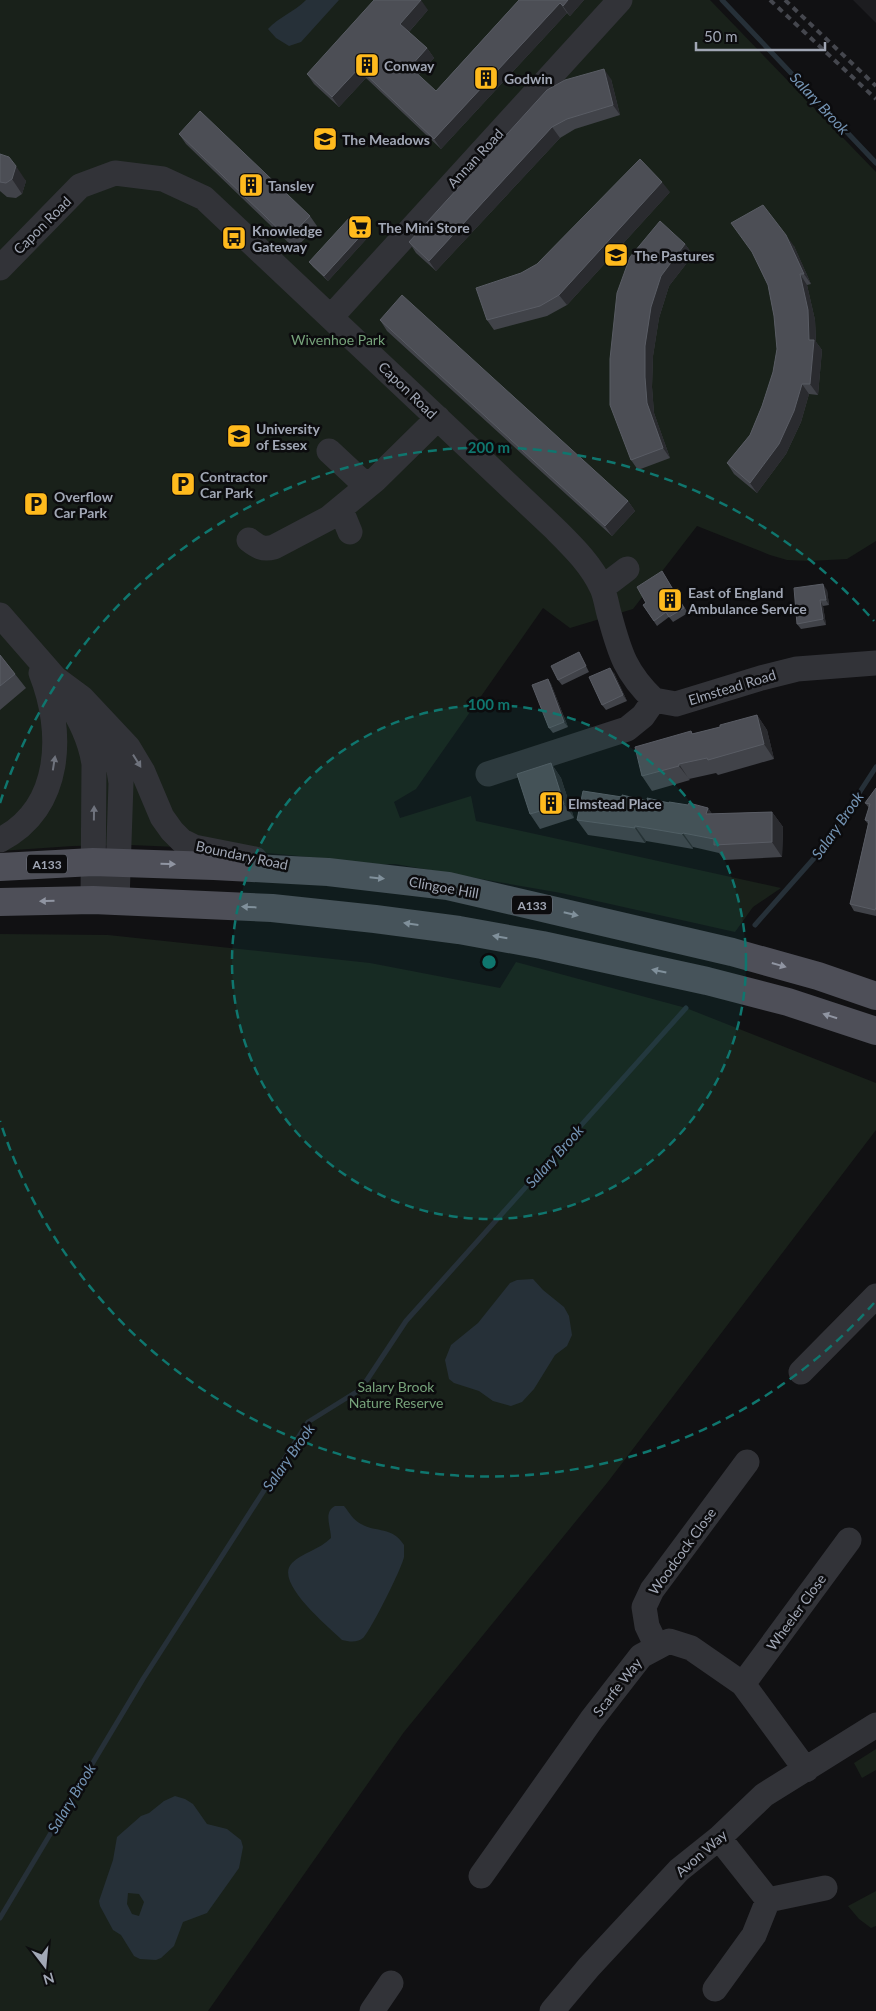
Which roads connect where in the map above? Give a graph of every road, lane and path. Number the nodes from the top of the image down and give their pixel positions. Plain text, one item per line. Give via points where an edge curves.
1 (620, 0) edge
2 (0, 268) edge
3 (331, 317) junction
4 (438, 418) junction
5 (329, 451) dead end
6 (375, 480) junction
7 (341, 510) junction
8 (350, 532) dead end
9 (249, 540) dead end
10 (627, 570) dead end
11 (602, 588) junction
12 (0, 615) edge
13 (34, 655) junction
14 (876, 663) edge
15 (55, 678) junction
16 (82, 698) junction
17 (654, 700) junction
18 (488, 774) dead end
19 (0, 840) edge
20 (106, 862) junction
21 (0, 868) edge
22 (328, 872) junction
23 (105, 900) junction
24 (0, 902) edge
25 (876, 996) edge
26 (876, 1031) edge
27 (876, 1296) edge
28 (801, 1372) dead end
29 (747, 1462) dead end
30 (849, 1540) dead end
31 (657, 1647) junction
32 (743, 1684) junction
33 (876, 1725) edge
34 (806, 1770) junction
35 (719, 1838) junction
36 (481, 1876) dead end
37 (825, 1888) dead end
38 (768, 1900) junction
39 (391, 1983) dead end
40 (715, 1989) dead end
41 (555, 2010) edge
42 (372, 2011) edge

1 - 3 street, Annan Road
2 - 3 street, Capon Road via 80,186 115,174 163,179 204,198
3 - 4 street, Capon Road
4 - 6 street
4 - 11 street, Capon Road via 554,528 584,560
5 - 6 street via 358,479 366,482
6 - 7 street
7 - 8 street
7 - 9 street via 274,547 259,548
10 - 11 street
11 - 17 street, Capon Road via 628,670
12 - 13 street, Boundary Road
13 - 15 street, Boundary Road
19 -> 13 street, Boundary Road via 17,830 37,808 54,766 51,703
14 - 17 street, Elmstead Road via 796,669 676,704
15 - 16 street, Boundary Road
20 -> 15 street, Boundary Road via 92,750 86,730
16 - 20 street, Boundary Road via 110,744 121,783
16 -> 22 street, Boundary Road via 128,747 143,772 162,817 182,841 194,847 235,856
17 - 18 street via 643,716 627,729
20 - 21 main road, Clingoe Hill / A133
20 -> 22 main road, Clingoe Hill / A133
20 - 23 street, Boundary Road
22 -> 25 main road, Clingoe Hill / A133 via 448,886 732,952
23 -> 24 main road
26 -> 23 main road via 788,1002 707,981 460,930 272,908
27 - 28 street
29 - 31 street, Woodcock Close via 652,1590 644,1607 647,1626
30 - 32 street, Wheeler Close
31 - 32 street, Scarfe Way via 669,1641 691,1648
31 - 36 street, Scarfe Way via 641,1656
32 - 34 street, Scarfe Way
33 - 34 street, Avon Way
34 - 35 street, Avon Way via 764,1795
35 - 38 street
35 - 41 street, Avon Way via 673,1876 589,1967
37 - 38 street
38 - 40 street via 754,1935
39 - 42 street

